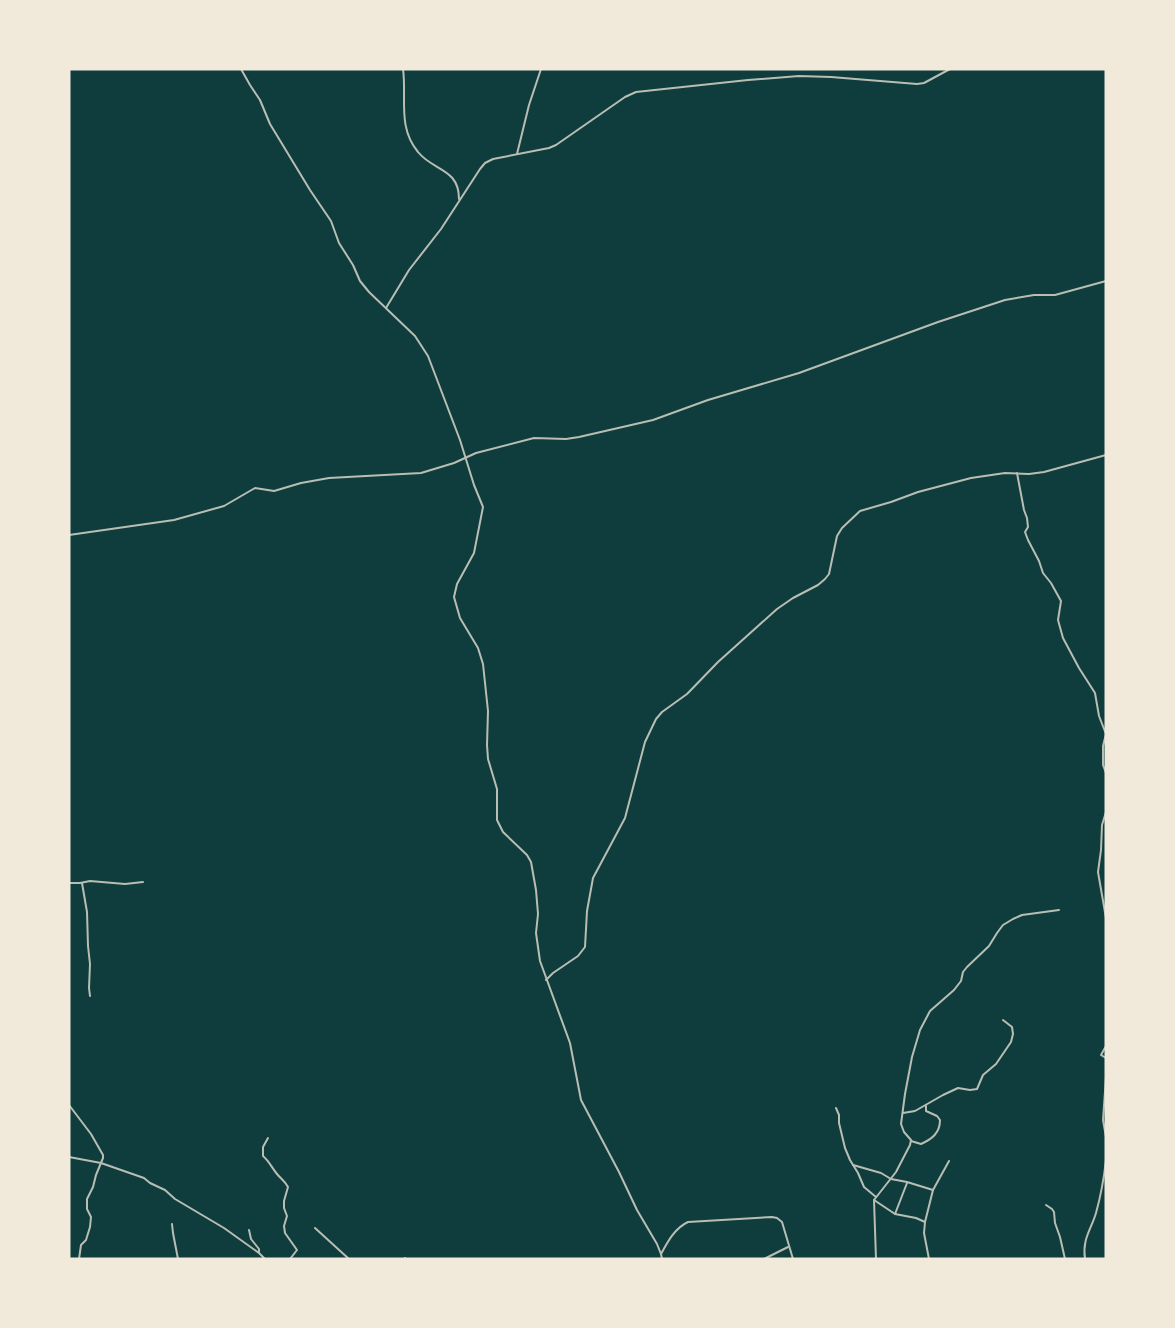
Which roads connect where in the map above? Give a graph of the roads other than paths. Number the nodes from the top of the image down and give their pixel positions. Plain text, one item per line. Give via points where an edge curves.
1 (241, 69) edge
2 (403, 69) edge
3 (541, 69) edge
4 (950, 69) edge
5 (517, 154) junction
6 (458, 202) junction
7 (1106, 281) edge
8 (386, 308) junction
9 (1106, 455) edge
10 (465, 458) junction
11 (1017, 473) junction
12 (69, 535) edge
13 (1106, 773) edge
14 (1106, 812) edge
15 (143, 882) dead end
16 (82, 883) junction
17 (69, 884) edge
18 (1059, 910) dead end
19 (1106, 918) edge
20 (546, 981) junction
21 (90, 996) dead end
22 (1003, 1020) dead end
23 (1106, 1035) edge
24 (1106, 1058) edge
25 (1106, 1077) edge
26 (69, 1105) edge
27 (926, 1105) junction
28 (836, 1108) dead end
29 (903, 1113) junction
30 (1106, 1137) edge
31 (268, 1138) dead end
32 (911, 1141) junction
33 (69, 1157) edge
34 (1106, 1160) edge
35 (949, 1161) dead end
36 (101, 1163) junction
37 (852, 1165) junction
38 (891, 1179) junction
39 (907, 1182) junction
40 (933, 1190) junction
41 (875, 1199) junction
42 (1046, 1205) dead end
43 (895, 1214) junction
44 (925, 1222) junction
45 (172, 1224) dead end
46 (315, 1228) dead end
47 (249, 1230) dead end
48 (789, 1247) junction
49 (259, 1253) junction
50 (661, 1254) junction
51 (79, 1259) edge
52 (178, 1259) edge
53 (265, 1259) edge
54 (290, 1259) edge
55 (349, 1259) edge
56 (662, 1259) edge
57 (764, 1259) edge
58 (793, 1259) edge
59 (876, 1259) edge
60 (929, 1259) edge
61 (1065, 1259) edge
62 (1085, 1259) edge

1 - 8 street via 270,124 331,221 360,281
2 - 6 street via 408,134 418,152 453,178 459,191
3 - 5 street
4 - 5 street via 917,84 800,76 636,92 556,145
5 - 6 street via 485,163
6 - 8 street
7 - 10 street via 1056,295 1005,300 653,420 566,439 534,438
8 - 10 street via 415,336 428,356
9 - 11 street via 1052,470
10 - 12 street via 414,474 329,478 274,492 255,488 224,506 174,520
10 - 20 street via 482,512 474,553 454,597 460,618 482,659 488,711 487,751 496,789 498,824 532,865 536,942
11 - 13 street via 1028,540 1061,601 1058,620 1063,638 1096,697 1106,734 1102,746
11 - 20 street via 971,478 860,511 839,531 825,579 777,609 683,698 659,714 645,742 625,818 593,878 585,947
14 - 19 street via 1098,872
15 - 16 street
16 - 17 street
16 - 21 street via 87,909
18 - 29 street via 1022,915 1003,926 965,970 958,985 930,1011 912,1056
20 - 50 street via 570,1043 581,1100
22 - 27 street via 1012,1027 1011,1042 983,1075 977,1089 958,1088
23 - 24 street via 1101,1055
25 - 30 street
26 - 36 street via 103,1155
27 - 29 street
27 - 32 street via 926,1112 940,1120 939,1131 921,1144
28 - 37 street
29 - 32 street via 902,1128
31 - 54 street via 264,1156 288,1187 284,1227 297,1250
32 - 38 street
33 - 36 street
34 - 62 street via 1096,1215 1085,1241
35 - 40 street
36 - 49 street via 165,1190
36 - 51 street via 87,1199 90,1227
37 - 38 street
37 - 41 street
38 - 39 street
38 - 41 street
39 - 40 street
39 - 43 street
40 - 44 street
41 - 43 street
41 - 59 street
42 - 61 street via 1054,1212
43 - 44 street
44 - 60 street
45 - 52 street
46 - 55 street
47 - 49 street
48 - 50 street via 777,1218 695,1221 682,1225
48 - 57 street
48 - 58 street
49 - 53 street
50 - 56 street

